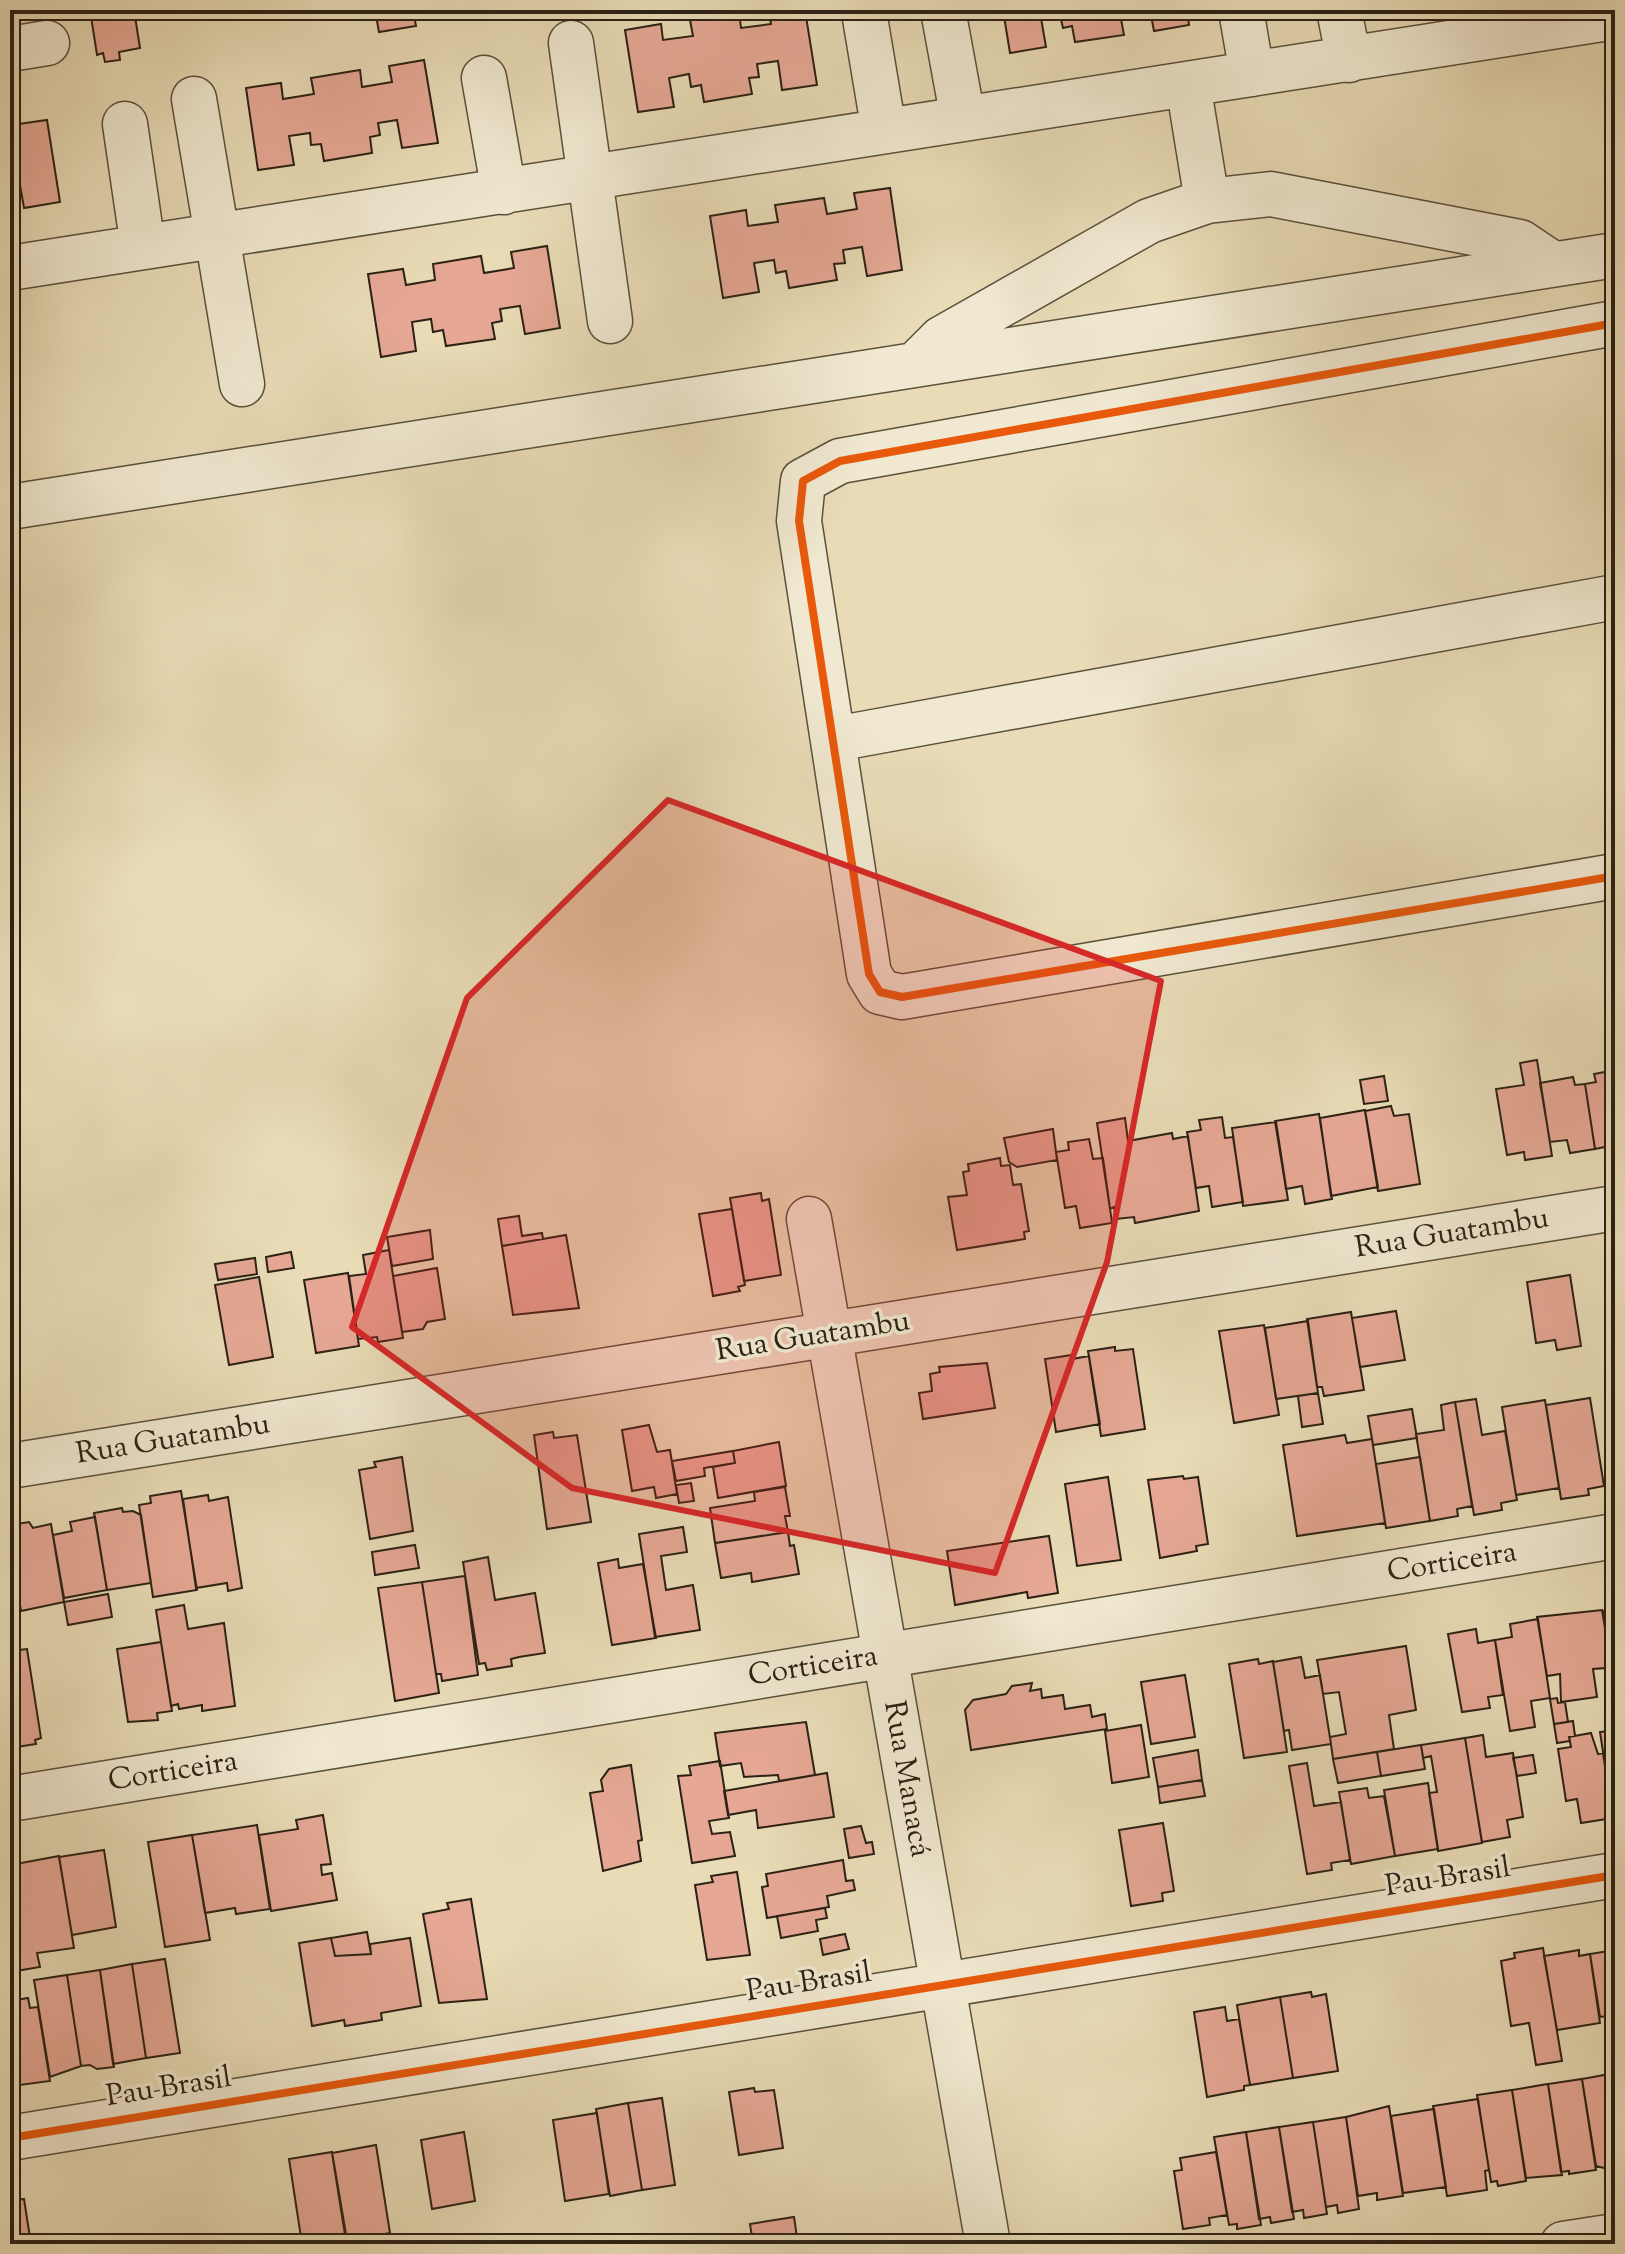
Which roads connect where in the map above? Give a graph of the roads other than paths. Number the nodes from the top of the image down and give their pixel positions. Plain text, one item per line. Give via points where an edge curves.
1 (943, 10) edge
2 (1241, 10) edge
3 (1339, 10) edge
4 (864, 12) dead end
5 (1615, 17) edge
6 (571, 43) dead end
7 (1349, 60) junction
8 (1252, 74) junction
9 (484, 78) dead end
10 (1188, 84) junction
11 (194, 99) dead end
12 (963, 119) junction
13 (125, 124) dead end
14 (884, 131) junction
15 (590, 178) junction
16 (504, 192) junction
17 (1207, 201) junction
18 (217, 236) junction
19 (143, 247) junction
20 (1615, 255) edge
21 (1553, 264) junction
22 (10, 268) edge
23 (610, 321) dead end
24 (1615, 323) edge
25 (915, 365) junction
26 (242, 384) dead end
27 (10, 507) edge
28 (1615, 597) edge
29 (835, 739) junction
30 (1615, 876) edge
31 (1615, 1208) edge
32 (809, 1219) dead end
33 (828, 1334) junction
34 (10, 1466) edge
35 (1615, 1536) edge
36 (885, 1656) junction
37 (10, 1799) edge
38 (1615, 1875) edge
39 (942, 1986) junction
40 (10, 2138) edge
41 (1615, 2236) edge
42 (988, 2244) edge
43 (1563, 2244) edge

1 - 12 street
2 - 8 street
3 - 7 street
4 - 14 street
5 - 7 street
6 - 15 street
7 - 8 street
8 - 10 street
9 - 16 street
10 - 12 street
10 - 17 street
11 - 18 street
12 - 14 street
13 - 19 street
14 - 15 street
15 - 16 street
15 - 23 street
16 - 18 street
17 - 21 street via 1271,194 1520,242
17 - 25 street via 1122,236 941,339
18 - 19 street
18 - 26 street
19 - 22 street
20 - 21 street
21 - 25 street
24 - 29 street via 840,461 803,481 799,521
25 - 27 street
28 - 29 street
29 - 30 street via 869,974 880,992 902,997
31 - 33 street, Rua Guatambu
32 - 33 street, Rua Manacá
33 - 34 street, Rua Guatambu
33 - 36 street, Rua Manacá
35 - 36 street, Corticeira
36 - 37 street, Corticeira
36 - 39 street, Rua Manacá
38 - 39 street, Pau Brasil
39 - 40 street, Pau Brasil
39 - 42 street, Rua Manacá
41 - 43 street

